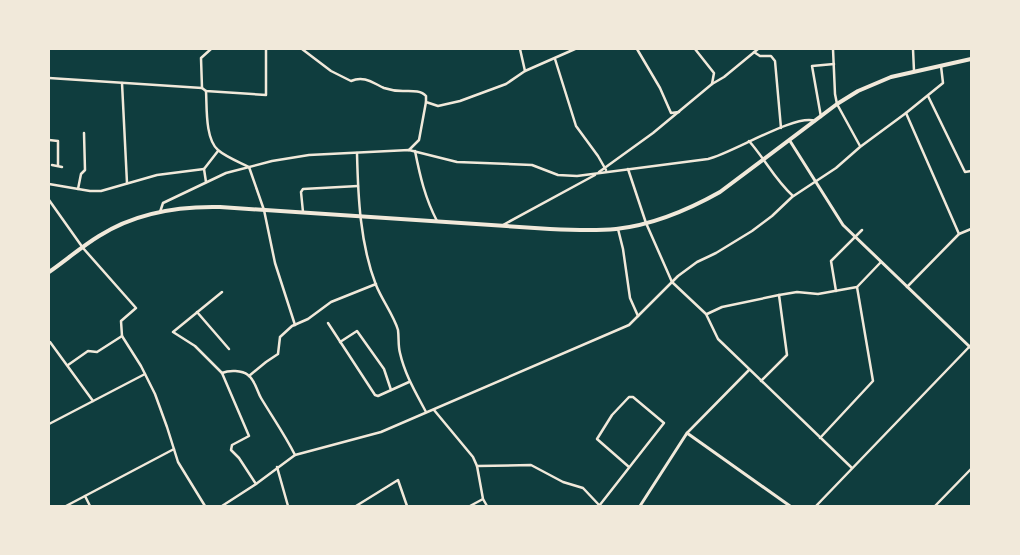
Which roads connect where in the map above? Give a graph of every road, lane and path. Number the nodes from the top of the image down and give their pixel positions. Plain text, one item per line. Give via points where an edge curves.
1 (211, 49) edge
2 (266, 49) edge
3 (302, 49) edge
4 (520, 49) edge
5 (575, 49) edge
6 (637, 49) edge
7 (695, 49) edge
8 (758, 49) edge
9 (833, 49) edge
10 (912, 49) edge
11 (754, 52) junction
12 (555, 59) junction
13 (971, 59) edge
14 (834, 64) junction
15 (941, 65) junction
16 (525, 71) junction
17 (914, 71) junction
18 (49, 78) edge
19 (122, 84) junction
20 (712, 84) junction
21 (202, 88) junction
22 (206, 90) junction
23 (927, 96) junction
24 (426, 102) junction
25 (837, 104) junction
26 (680, 112) junction
27 (906, 113) junction
28 (820, 117) junction
29 (815, 121) junction
30 (781, 128) junction
31 (84, 133) dead end
32 (49, 140) edge
33 (790, 140) junction
34 (749, 141) junction
35 (860, 147) junction
36 (409, 150) junction
37 (218, 151) junction
38 (415, 151) junction
39 (357, 153) junction
40 (764, 160) junction
41 (52, 164) dead end
42 (58, 165) junction
43 (62, 166) dead end
44 (249, 167) junction
45 (628, 168) junction
46 (204, 169) junction
47 (606, 170) junction
48 (971, 171) edge
49 (597, 174) junction
50 (206, 182) junction
51 (816, 182) junction
52 (127, 183) junction
53 (49, 184) edge
54 (358, 186) junction
55 (78, 189) junction
56 (793, 196) junction
57 (49, 200) edge
58 (264, 210) junction
59 (160, 212) junction
60 (303, 212) junction
61 (362, 216) junction
62 (438, 221) junction
63 (646, 223) junction
64 (500, 226) junction
65 (971, 228) edge
66 (618, 229) junction
67 (862, 230) dead end
68 (959, 234) junction
69 (855, 237) junction
70 (83, 248) junction
71 (881, 262) junction
72 (49, 272) edge
73 (672, 282) junction
74 (376, 284) junction
75 (857, 287) junction
76 (907, 287) junction
77 (836, 291) junction
78 (222, 292) dead end
79 (779, 295) junction
80 (197, 312) junction
81 (706, 314) junction
82 (638, 316) junction
83 (328, 323) dead end
84 (295, 325) junction
85 (122, 336) junction
86 (49, 342) edge
87 (340, 342) junction
88 (971, 346) edge
89 (230, 349) dead end
90 (68, 365) junction
91 (749, 370) junction
92 (222, 373) junction
93 (145, 374) junction
94 (249, 376) junction
95 (761, 381) junction
96 (409, 382) junction
97 (391, 390) junction
98 (93, 401) junction
99 (434, 410) junction
100 (426, 412) junction
101 (49, 424) edge
102 (687, 433) junction
103 (820, 438) junction
104 (174, 450) junction
105 (295, 455) junction
106 (477, 466) junction
107 (277, 467) junction
108 (630, 467) junction
109 (852, 468) junction
110 (971, 469) edge
111 (256, 484) junction
112 (85, 496) junction
113 (483, 499) junction
114 (937, 505) edge
115 (66, 506) edge
116 (90, 506) edge
117 (205, 506) edge
118 (222, 506) edge
119 (288, 506) edge
120 (356, 506) edge
121 (407, 506) edge
122 (470, 506) edge
123 (487, 506) edge
124 (600, 506) edge
125 (640, 506) edge
126 (790, 506) edge
127 (816, 506) edge

1 - 21 street via 201,58
2 - 22 street via 266,95
3 - 24 street via 331,71 351,81 367,79 394,90 420,92 426,96
4 - 16 street
5 - 12 street
6 - 26 street via 671,113
7 - 20 street via 714,73
8 - 11 street
9 - 14 street
10 - 17 street
11 - 20 street
11 - 30 street via 760,56 771,56 775,61
12 - 16 street
12 - 47 street via 576,126
13 - 15 main road
14 - 25 street
14 - 28 street via 812,66
15 - 17 main road
15 - 23 street via 943,83
16 - 24 street via 506,84 460,101 438,106
17 - 25 main road via 873,84
18 - 19 street
19 - 21 street
19 - 52 street
20 - 26 street
21 - 22 street
22 - 37 street via 209,132
23 - 27 street
23 - 48 street via 965,172
24 - 36 street via 419,140
25 - 28 main road
25 - 35 street
26 - 47 street
27 - 35 street
27 - 68 street
28 - 29 main road
29 - 30 street via 804,120
29 - 33 main road
30 - 34 street
31 - 55 street via 85,170
32 - 42 street via 58,141
33 - 40 main road
33 - 51 street
34 - 40 street
34 - 45 street via 708,160
35 - 51 street
36 - 38 street
36 - 39 street
37 - 44 street
37 - 46 street
38 - 49 street via 457,162 532,165 565,176
38 - 62 street via 422,186
39 - 44 street via 309,155
39 - 54 street
40 - 56 street via 780,184
40 - 63 main road via 702,203
41 - 42 street
42 - 43 street
44 - 50 street
44 - 58 street
45 - 47 street
45 - 63 street
46 - 50 street
46 - 52 street
47 - 49 street
49 - 64 street
50 - 59 street via 164,203
51 - 56 street
51 - 69 street via 843,225
52 - 55 street via 101,191
53 - 55 street
54 - 60 street via 303,189
54 - 61 street
56 - 73 street via 752,231 694,264
57 - 70 street
58 - 59 main road via 202,207
58 - 60 main road
58 - 84 street via 275,263
59 - 70 main road via 111,230
60 - 61 main road
61 - 62 main road
61 - 74 street
62 - 64 main road
63 - 66 main road
63 - 73 street
64 - 66 main road
65 - 68 street
66 - 82 street via 630,298
67 - 69 street
68 - 76 street
69 - 71 street
69 - 77 street via 831,261
70 - 72 main road
70 - 85 street via 136,308 121,321
71 - 75 street
71 - 76 street
73 - 81 street
73 - 82 street
74 - 84 street via 331,302
74 - 96 street via 398,330 400,356
75 - 77 street
75 - 103 street via 873,381
76 - 88 street
77 - 79 street
78 - 80 street
79 - 81 street via 722,307
79 - 95 street via 787,354
80 - 89 street
80 - 92 street via 173,332 195,346
81 - 91 street via 718,339
82 - 99 street via 629,326
83 - 87 street
84 - 94 street via 280,338 278,354
85 - 90 street via 97,352 88,351
85 - 93 street
86 - 90 street
87 - 97 street via 375,395
87 - 97 street via 357,331 384,369
88 - 109 street
90 - 98 street
91 - 95 street
91 - 102 street
92 - 94 street via 228,371
92 - 111 street via 249,436 232,445 231,450
93 - 98 street
93 - 104 street
94 - 105 street
95 - 103 street
96 - 97 street
96 - 100 street
98 - 101 street
99 - 100 street
99 - 106 street
100 - 105 street via 367,437
102 - 125 street
102 - 126 street
103 - 109 street
104 - 112 street
104 - 117 street
105 - 107 street
106 - 113 street
106 - 124 street via 531,465 563,482 583,488
107 - 111 street
107 - 119 street
108 - 108 street via 664,423 633,397 629,397 612,415 597,439
108 - 124 street
109 - 127 street
110 - 114 street
111 - 118 street
112 - 115 street
112 - 116 street
113 - 122 street
113 - 123 street
120 - 121 street via 398,480

